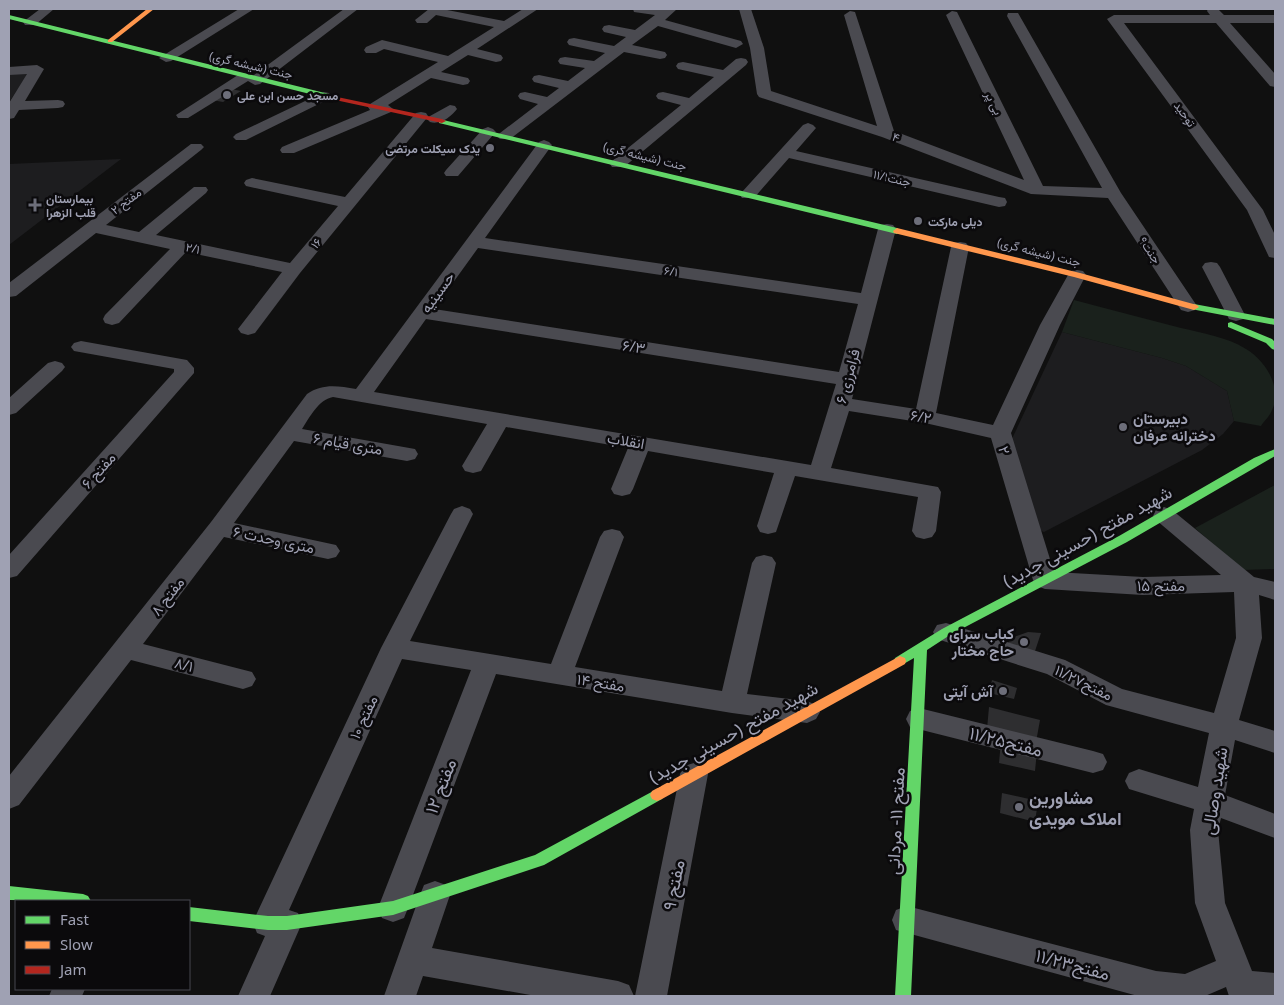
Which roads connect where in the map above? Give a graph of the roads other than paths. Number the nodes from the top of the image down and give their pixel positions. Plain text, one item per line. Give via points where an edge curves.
1 (48, 9) edge
2 (151, 9) edge
3 (248, 9) edge
4 (352, 9) edge
5 (532, 9) edge
6 (639, 9) edge
7 (745, 9) edge
8 (664, 14) edge
9 (850, 14) dead end
10 (1215, 14) edge
11 (952, 15) dead end
12 (1013, 16) dead end
13 (9, 17) edge
14 (1275, 18) edge
15 (422, 20) dead end
16 (30, 22) junction
17 (505, 25) junction
18 (608, 29) dead end
19 (638, 35) junction
20 (403, 36) dead end
21 (110, 41) junction
22 (574, 42) dead end
23 (736, 44) dead end
24 (389, 45) junction
25 (462, 47) junction
26 (620, 49) junction
27 (371, 50) dead end
28 (660, 55) dead end
29 (166, 58) junction
30 (496, 58) dead end
31 (448, 60) junction
32 (565, 61) dead end
33 (741, 62) dead end
34 (597, 66) junction
35 (683, 66) dead end
36 (9, 71) edge
37 (427, 73) junction
38 (726, 75) junction
39 (249, 79) junction
40 (539, 79) dead end
41 (463, 81) dead end
42 (1275, 83) edge
43 (571, 86) junction
44 (324, 96) junction
45 (525, 96) dead end
46 (662, 96) dead end
47 (550, 102) junction
48 (693, 103) junction
49 (58, 104) dead end
50 (380, 108) junction
51 (450, 109) dead end
52 (12, 110) edge
53 (184, 115) dead end
54 (428, 118) junction
55 (808, 128) dead end
56 (488, 132) junction
57 (887, 134) junction
58 (505, 136) junction
59 (241, 137) dead end
60 (544, 145) junction
61 (196, 147) dead end
62 (288, 150) dead end
63 (786, 153) junction
64 (618, 164) junction
65 (452, 172) dead end
66 (252, 183) dead end
67 (200, 190) dead end
68 (1037, 191) junction
69 (1112, 193) junction
70 (748, 195) junction
71 (999, 202) dead end
72 (349, 203) junction
73 (91, 228) junction
74 (887, 229) junction
75 (142, 238) junction
76 (474, 242) junction
77 (182, 246) junction
78 (960, 247) junction
79 (1275, 253) edge
80 (1211, 267) dead end
81 (294, 269) junction
82 (1077, 275) junction
83 (9, 292) edge
84 (868, 300) junction
85 (1188, 306) junction
86 (422, 313) junction
87 (1236, 315) junction
88 (112, 319) dead end
89 (1275, 322) edge
90 (248, 329) dead end
91 (81, 347) dead end
92 (1275, 347) edge
93 (55, 367) dead end
94 (846, 379) junction
95 (322, 393) joint
96 (361, 396) junction
97 (841, 403) junction
98 (9, 410) edge
99 (925, 417) junction
100 (500, 419) junction
101 (289, 433) junction
102 (1000, 433) junction
103 (1275, 442) edge
104 (641, 443) junction
105 (1275, 452) edge
106 (407, 454) dead end
107 (1258, 460) junction
108 (473, 466) dead end
109 (787, 468) junction
110 (819, 473) junction
111 (622, 489) dead end
112 (462, 514) dead end
113 (1164, 515) junction
114 (768, 526) dead end
115 (219, 528) junction
116 (924, 531) dead end
117 (612, 537) dead end
118 (328, 551) dead end
119 (764, 563) dead end
120 (9, 570) edge
121 (1045, 580) junction
122 (1246, 583) junction
123 (1275, 591) edge
124 (946, 632) junction
125 (394, 648) junction
126 (126, 649) junction
127 (921, 649) junction
128 (487, 663) junction
129 (559, 675) junction
130 (243, 679) dead end
131 (732, 703) junction
132 (807, 712) junction
133 (918, 719) junction
134 (1224, 726) junction
135 (1275, 742) edge
136 (1093, 762) dead end
137 (694, 774) junction
138 (1139, 781) dead end
139 (9, 797) edge
140 (1210, 802) junction
141 (1275, 826) edge
142 (9, 893) edge
143 (435, 896) junction
144 (73, 900) edge
145 (393, 908) junction
146 (190, 914) edge
147 (907, 920) junction
148 (277, 923) junction
149 (413, 959) junction
150 (1241, 983) edge
151 (1275, 988) edge
152 (254, 996) edge
153 (400, 996) edge
154 (618, 996) edge
155 (650, 996) edge
156 (903, 996) edge

1 - 16 street
2 - 21 street
3 - 29 street
4 - 39 street
5 - 17 street
6 - 8 street
7 - 57 street, ۴ via 757,48 764,94
8 - 19 street
8 - 23 street via 705,34
9 - 57 street
10 - 14 street
10 - 42 street
10 - 79 street, توحید via 1114,19 1255,210
11 - 68 street, بی پر
12 - 69 street, جنت۹
13 - 16 street, جنت (شیشه گری)
15 - 17 street via 434,11
16 - 21 street, جنت (شیشه گری)
17 - 25 street
18 - 19 street
19 - 26 street
20 - 24 street
21 - 29 street, جنت (شیشه گری)
22 - 26 street
24 - 27 street via 382,44
24 - 31 street
25 - 30 street
25 - 31 street
26 - 28 street
26 - 34 street
29 - 39 street, جنت (شیشه گری)
31 - 37 street
32 - 34 street
33 - 38 street
34 - 43 street
35 - 38 street
36 - 52 street via 37,69
37 - 41 street
37 - 50 street
38 - 48 street
39 - 44 street, جنت (شیشه گری)
39 - 53 street
40 - 43 street
43 - 47 street
44 - 50 street, جنت (شیشه گری)
44 - 59 street
45 - 47 street
46 - 48 street
47 - 58 street
48 - 64 street
49 - 52 street
50 - 54 street, جنت (شیشه گری)
50 - 62 street
51 - 54 street, ۱۶
54 - 56 street, جنت (شیشه گری)
54 - 72 street, ۱۶ via 385,159
55 - 63 street
56 - 58 street, جنت (شیشه گری)
56 - 65 street
57 - 68 street, ۴
58 - 60 street, جنت (شیشه گری)
60 - 64 street, جنت (شیشه گری)
60 - 76 street, حسینیه
61 - 73 street, مفتح ۲
63 - 70 street
63 - 71 street, جنت۱۱/۱
64 - 70 street, جنت (شیشه گری)
66 - 72 street
67 - 75 street
68 - 69 street, ۴
69 - 85 street, جنت۹
70 - 74 street, جنت (شیشه گری)
72 - 81 street, ۱۶
73 - 75 street, ۲/۱
73 - 83 street, مفتح ۲
74 - 78 street, جنت (شیشه گری)
74 - 84 street, فرامرزی ۶
75 - 77 street, ۲/۱
76 - 84 street, ۶/۱
76 - 86 street, حسینیه
77 - 81 street, ۲/۱
77 - 88 street
78 - 82 street, جنت (شیشه گری)
78 - 99 street
80 - 87 street
81 - 90 street, ۱۶
82 - 85 street, جنت (شیشه گری)
82 - 102 street, ۲
84 - 94 street, فرامرزی ۶
85 - 87 street, جنت (شیشه گری)
85 - 92 street via 1269,341
86 - 94 street, ۶/۳
86 - 96 street, حسینیه
87 - 89 street, جنت (شیشه گری)
91 - 120 street, مفتح ۶ via 180,364 184,373
93 - 98 street
94 - 97 street, فرامرزی ۶
95 - 96 street, انقلاب via 333,391
95 - 101 street, مفتح ۸ via 314,398
96 - 100 street, انقلاب
97 - 99 street, ۶/۲
97 - 110 street, فرامرزی ۶
99 - 102 street, ۶/۲
100 - 104 street, انقلاب
100 - 108 street
101 - 106 street, ۶ متری قیام
101 - 115 street, مفتح ۸
102 - 121 street, ۲
103 - 107 street
104 - 109 street, انقلاب
104 - 111 street
105 - 107 street
107 - 113 street, شهید مفتح (حسینی جدید)
109 - 110 street, انقلاب
109 - 114 street
110 - 116 street, انقلاب via 930,492
112 - 125 street, مفتح ۱۰
113 - 121 street, شهید مفتح (حسینی جدید)
113 - 122 street
115 - 118 street, ۶ متری وحدت
115 - 126 street, مفتح ۸
117 - 129 street
119 - 131 street
121 - 122 street, مفتح ۱۵ via 1142,586
121 - 124 street, شهید مفتح (حسینی جدید)
122 - 123 street, مفتح ۱۵
122 - 134 street, شهید وصالی via 1249,638
124 - 127 street, شهید مفتح (حسینی جدید)
124 - 134 street, مفتح۱۱/۲۷ via 1056,667 1115,698
125 - 128 street, مفتح ۱۴
125 - 148 street, مفتح ۱۰
126 - 130 street, ۸/۱
126 - 139 street, مفتح ۸
127 - 132 street, شهید مفتح (حسینی جدید)
127 - 133 street, مفتح ۱۱- مردانی
128 - 129 street, مفتح ۱۴
128 - 145 street, مفتح ۱۲
129 - 131 street, مفتح ۱۴
131 - 132 street, مفتح ۱۴
132 - 137 street, شهید مفتح (حسینی جدید)
133 - 136 street, مفتح۱۱/۲۵
133 - 147 street, مفتح ۱۱- مردانی
134 - 135 street, مفتح۱۱/۲۷
134 - 140 street, شهید وصالی
137 - 143 street, شهید مفتح (حسینی جدید) via 539,860
137 - 155 street, مفتح ۹
138 - 140 street
140 - 141 street
140 - 150 street, شهید وصالی via 1204,830 1210,903
142 - 144 street
143 - 145 street, شهید مفتح (حسینی جدید)
143 - 149 street
145 - 148 street, شهید مفتح (حسینی جدید)
146 - 148 street, شهید مفتح (حسینی جدید)
147 - 150 street, مفتح۱۱/۲۳ via 1156,986 1185,989
147 - 156 street, مفتح ۱۱- مردانی
148 - 152 street, مفتح ۱۰
149 - 153 street
149 - 154 street
150 - 151 street

